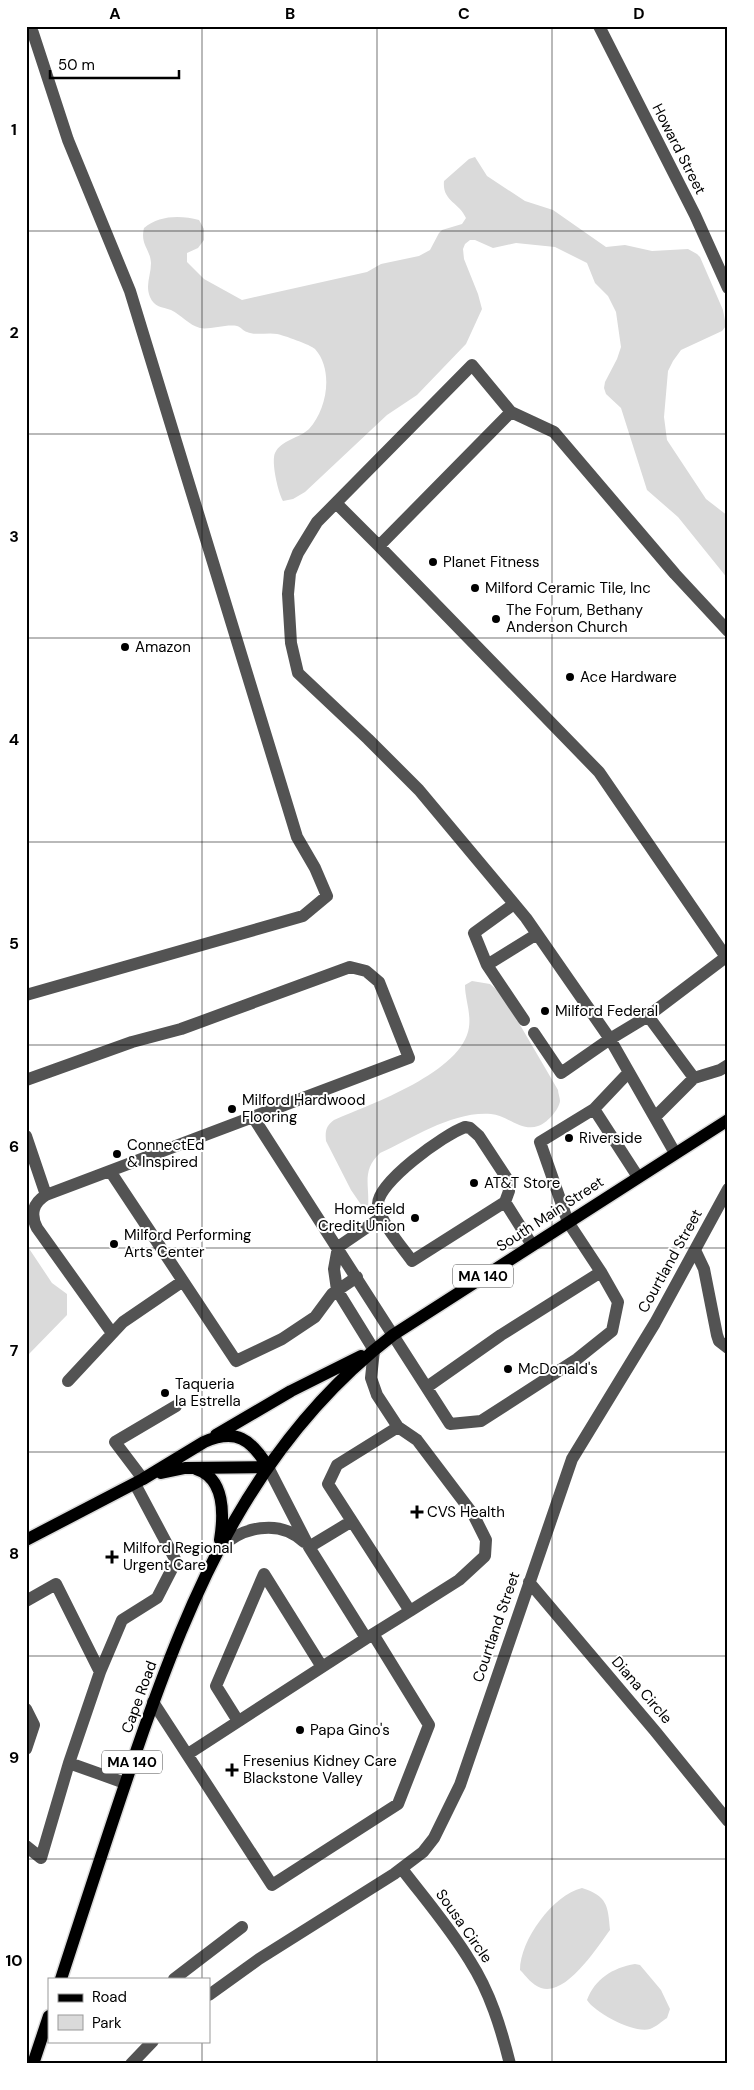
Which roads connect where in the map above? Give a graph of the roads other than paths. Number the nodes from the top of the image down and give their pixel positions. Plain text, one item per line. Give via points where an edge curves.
1 (599, 26) edge
2 (30, 30) edge
3 (728, 288) edge
4 (511, 412) junction
5 (336, 503) junction
6 (380, 546) junction
7 (728, 631) edge
8 (514, 904) junction
9 (537, 934) junction
10 (727, 956) edge
11 (487, 965) junction
12 (26, 995) edge
13 (648, 1016) junction
14 (524, 1020) dead end
15 (534, 1034) dead end
16 (610, 1039) junction
17 (725, 1068) edge
18 (629, 1072) junction
19 (694, 1078) junction
20 (26, 1080) edge
21 (594, 1109) junction
22 (253, 1117) junction
23 (655, 1117) junction
24 (728, 1120) edge
25 (26, 1136) edge
26 (675, 1153) junction
27 (110, 1171) junction
28 (638, 1177) junction
29 (728, 1189) edge
30 (46, 1195) junction
31 (505, 1202) junction
32 (382, 1217) junction
33 (568, 1222) junction
34 (532, 1245) junction
35 (338, 1247) junction
36 (694, 1250) junction
37 (601, 1272) junction
38 (357, 1277) junction
39 (184, 1282) junction
40 (337, 1290) junction
41 (112, 1334) junction
42 (393, 1335) junction
43 (728, 1348) edge
44 (374, 1350) junction
45 (68, 1381) dead end
46 (427, 1387) junction
47 (176, 1406) dead end
48 (398, 1427) junction
49 (204, 1442) junction
50 (191, 1468) junction
51 (268, 1468) junction
52 (139, 1482) junction
53 (352, 1521) junction
54 (26, 1540) edge
55 (309, 1548) junction
56 (217, 1551) junction
57 (529, 1582) junction
58 (26, 1601) edge
59 (410, 1611) junction
60 (370, 1636) junction
61 (322, 1667) junction
62 (100, 1672) junction
63 (153, 1702) junction
64 (26, 1709) edge
65 (238, 1721) junction
66 (26, 1749) edge
67 (188, 1754) junction
68 (69, 1764) junction
69 (125, 1783) junction
70 (728, 1821) edge
71 (26, 1846) edge
72 (402, 1869) junction
73 (242, 1927) dead end
74 (61, 1978) edge
75 (175, 1978) edge
76 (210, 1994) edge
77 (48, 2019) edge
78 (152, 2042) edge
79 (33, 2064) edge
80 (131, 2064) edge
81 (510, 2064) edge

1 - 3 street, Howard Street via 695,215
2 - 12 street via 68,140 130,291 297,837 328,896 303,916
4 - 5 street via 472,365
4 - 6 street
4 - 7 street via 554,432
5 - 6 street
5 - 8 street via 317,522 290,573 291,643 298,673 421,792
6 - 10 street via 599,772
8 - 9 street
8 - 11 street via 474,933
9 - 11 street
9 - 16 street
10 - 13 street
11 - 14 street
13 - 16 street
13 - 19 street
15 - 16 street via 560,1072
16 - 18 street
17 - 19 street
18 - 21 street
18 - 23 street
19 - 23 street
20 - 22 street via 132,1042 181,1029 344,968 355,967 371,975 381,986 409,1058
21 - 28 street
21 - 33 street via 540,1142
22 - 27 street
22 - 35 street
23 - 26 street
24 - 26 main road, South Main Street / MA 140
25 - 30 street
26 - 28 main road, South Main Street / MA 140
27 - 30 street
27 - 39 street
28 - 33 main road, South Main Street / MA 140
29 - 36 street, Courtland Street
30 - 41 street via 35,1205 33,1216 37,1228
31 - 32 street via 412,1261
31 - 32 street via 508,1191 506,1177 475,1130 465,1127 417,1156 385,1188 378,1204
31 - 34 street
32 - 35 street
33 - 34 main road, South Main Street / MA 140
33 - 37 street
34 - 42 main road, South Main Street / MA 140
35 - 38 street
35 - 40 street via 334,1277
36 - 43 street via 704,1269 717,1336
36 - 57 street, Courtland Street via 655,1323 576,1451
37 - 46 street via 501,1335
37 - 46 street via 618,1302 612,1331 577,1359 481,1421 450,1424
38 - 40 street
38 - 42 street
39 - 40 street via 236,1361 315,1317
39 - 41 street via 123,1322
40 - 44 street
41 - 45 street
42 - 44 main road, South Main Street / MA 140
42 - 46 street
44 - 48 street via 371,1368 373,1387
44 - 49 main road via 305,1383
44 - 51 main road, South Main Street / MA 140 via 322,1401
47 - 52 street via 115,1442
48 - 53 street via 337,1465 328,1484
48 - 59 street via 417,1440 473,1514 486,1540 485,1556 459,1580
49 - 51 main road via 226,1436 243,1439 254,1447
49 - 52 main road
50 - 51 main road
50 - 52 main road via 172,1470
50 - 56 main road via 211,1478 219,1494 222,1523
51 - 55 street
51 - 56 main road, Cape Road / MA 140
52 - 54 main road
52 - 62 street via 176,1561 157,1598 122,1620
53 - 55 street
53 - 59 street
55 - 56 street via 290,1531 269,1527 244,1532
55 - 60 street
56 - 63 main road, Cape Road / MA 140
57 - 70 street, Diana Circle
57 - 72 street, Courtland Street via 454,1799 429,1845
58 - 62 street via 56,1584
59 - 60 street
60 - 61 street
60 - 67 street via 429,1725 398,1804 272,1885
61 - 65 street
61 - 65 street via 264,1574 216,1686
62 - 68 street
63 - 67 street
63 - 69 main road, Cape Road / MA 140
64 - 66 street via 34,1725
65 - 67 street
68 - 69 street
68 - 71 street via 41,1858
69 - 74 main road, Cape Road / MA 140
72 - 76 street, Courtland Street via 258,1959
72 - 81 street, Sousa Circle via 475,1969 490,1999
73 - 75 street
77 - 79 main road
78 - 80 street

